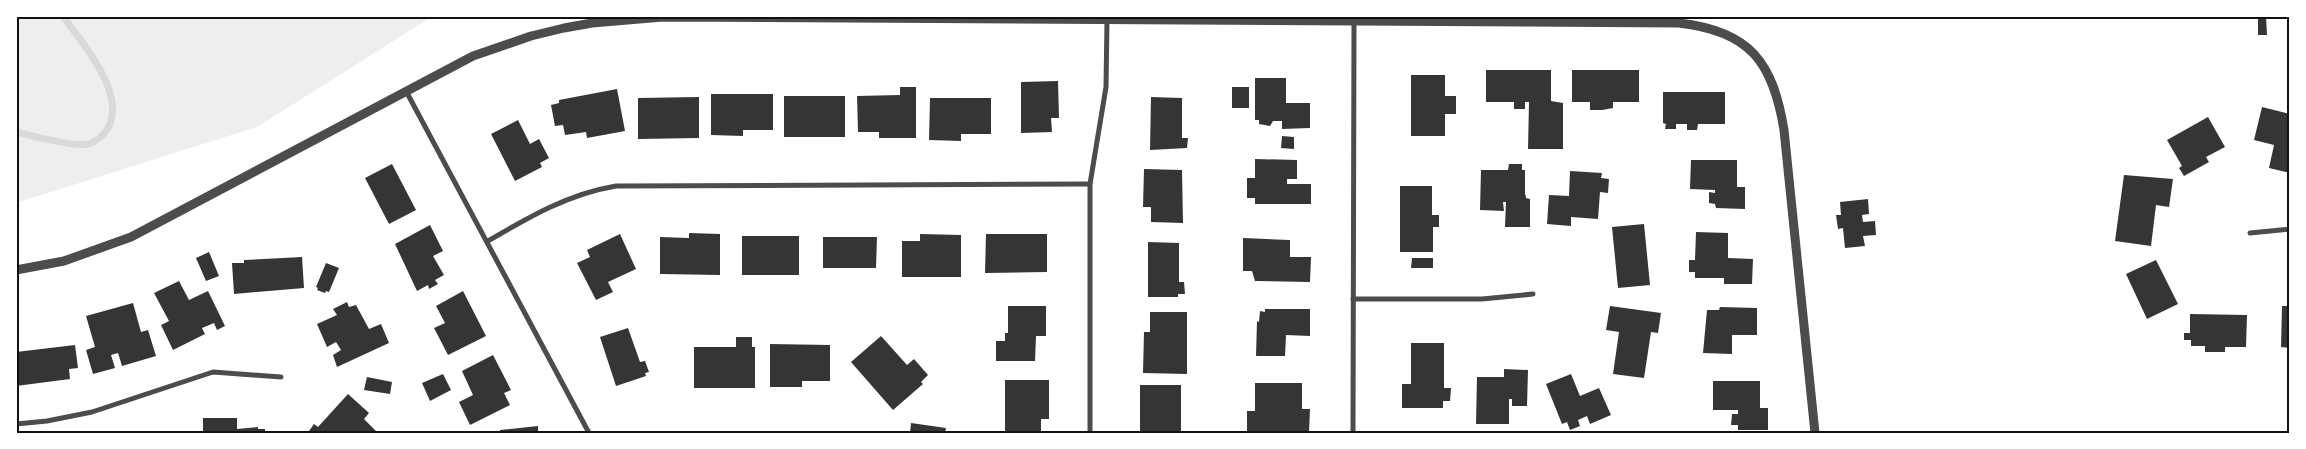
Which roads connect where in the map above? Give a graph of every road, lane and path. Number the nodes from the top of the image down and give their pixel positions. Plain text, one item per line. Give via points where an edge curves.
1 (1107, 20) junction
2 (1354, 21) junction
3 (406, 90) junction
4 (1090, 184) junction
5 (2290, 228) edge
6 (2250, 233) dead end
7 (488, 241) junction
8 (16, 270) edge
9 (1533, 294) dead end
10 (1353, 299) junction
11 (281, 377) dead end
12 (16, 424) edge
13 (588, 433) edge
14 (1090, 433) edge
15 (1353, 433) edge
16 (1815, 433) edge

1 - 2 street
1 - 3 street via 663,17 592,22 502,45
1 - 4 street via 1106,87
2 - 10 street
2 - 16 street via 1650,21 1696,25 1729,35 1756,56 1772,82 1780,106
3 - 7 street
3 - 8 street via 131,237 64,261
4 - 7 street via 616,186 592,190 545,208
4 - 14 street
5 - 6 street
7 - 13 street
9 - 10 street via 1482,299
10 - 15 street
11 - 12 street via 213,372 92,412

